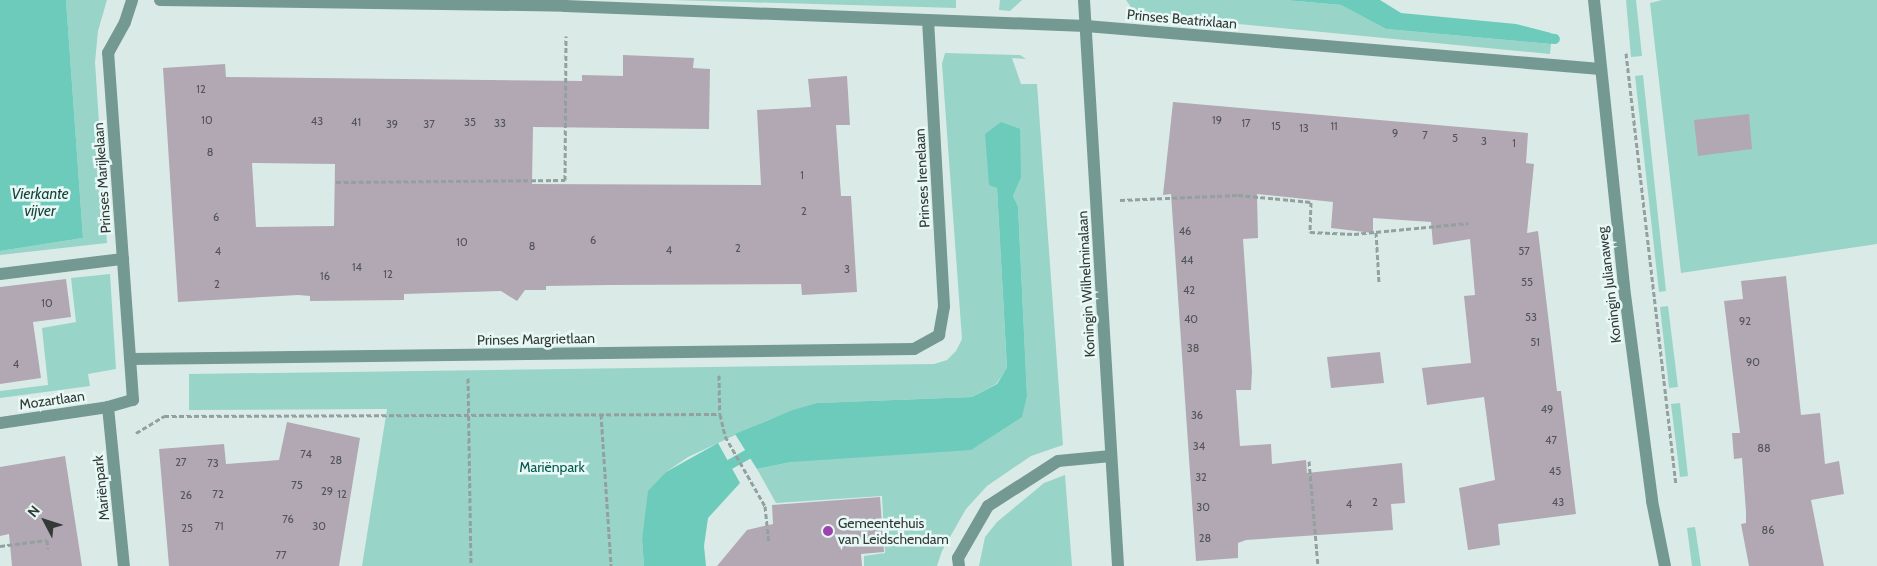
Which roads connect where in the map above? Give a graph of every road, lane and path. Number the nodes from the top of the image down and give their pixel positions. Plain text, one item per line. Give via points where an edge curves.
1 (132, 0) edge
2 (160, 0) edge
3 (1084, 0) edge
4 (1594, 0) edge
5 (928, 20) junction
6 (1086, 26) junction
7 (566, 36) dead end
8 (1625, 43) dead end
9 (1600, 68) junction
10 (336, 182) dead end
11 (1096, 201) junction
12 (1468, 223) dead end
13 (1376, 232) junction
14 (123, 259) junction
15 (0, 274) edge
16 (1379, 283) dead end
17 (939, 335) joint
18 (719, 351) junction
19 (468, 355) junction
20 (130, 359) junction
21 (108, 407) junction
22 (467, 414) junction
23 (601, 414) junction
24 (720, 414) junction
25 (0, 423) edge
26 (136, 441) dead end
27 (1111, 456) junction
28 (1309, 461) dead end
29 (1676, 484) dead end
30 (769, 542) dead end
31 (0, 546) edge
32 (48, 549) dead end
33 (124, 566) edge
34 (471, 566) edge
35 (611, 566) edge
36 (959, 566) edge
37 (1118, 566) edge
38 (1318, 566) edge
39 (1665, 566) edge

1 - 14 street, Prinses Marijkelaan via 125,22 108,53
2 - 5 street, Prinses Beatrixlaan via 565,6
3 - 6 street, Koningin Wilhelminalaan
4 - 9 street, Koningin Julianaweg
5 - 6 street, Prinses Beatrixlaan
5 - 17 street, Prinses Irenelaan via 944,306
6 - 9 street, Prinses Beatrixlaan
6 - 11 street, Koningin Wilhelminalaan
7 - 10 path via 565,180
8 - 29 path
9 - 39 street, Koningin Julianaweg via 1624,287 1652,501
11 - 13 path via 1238,195 1311,202 1310,232
11 - 27 street, Koningin Wilhelminalaan
12 - 13 path
13 - 16 path
14 - 15 street
14 - 20 street, Prinses Marijkelaan
17 - 18 street, Prinses Margrietlaan via 914,349
18 - 19 street, Prinses Margrietlaan
18 - 24 path
19 - 20 street, Prinses Margrietlaan
19 - 22 path
20 - 21 street, Mozartlaan via 133,400
21 - 25 street, Mozartlaan
21 - 33 street, Mariënpark
22 - 23 path
22 - 26 path via 164,416 136,431
22 - 34 path
23 - 24 path
23 - 35 path
24 - 30 path via 725,436 765,506
27 - 36 street via 1058,462 988,506 958,558
27 - 37 street, Koningin Wilhelminalaan
28 - 38 path
31 - 32 path via 47,540

